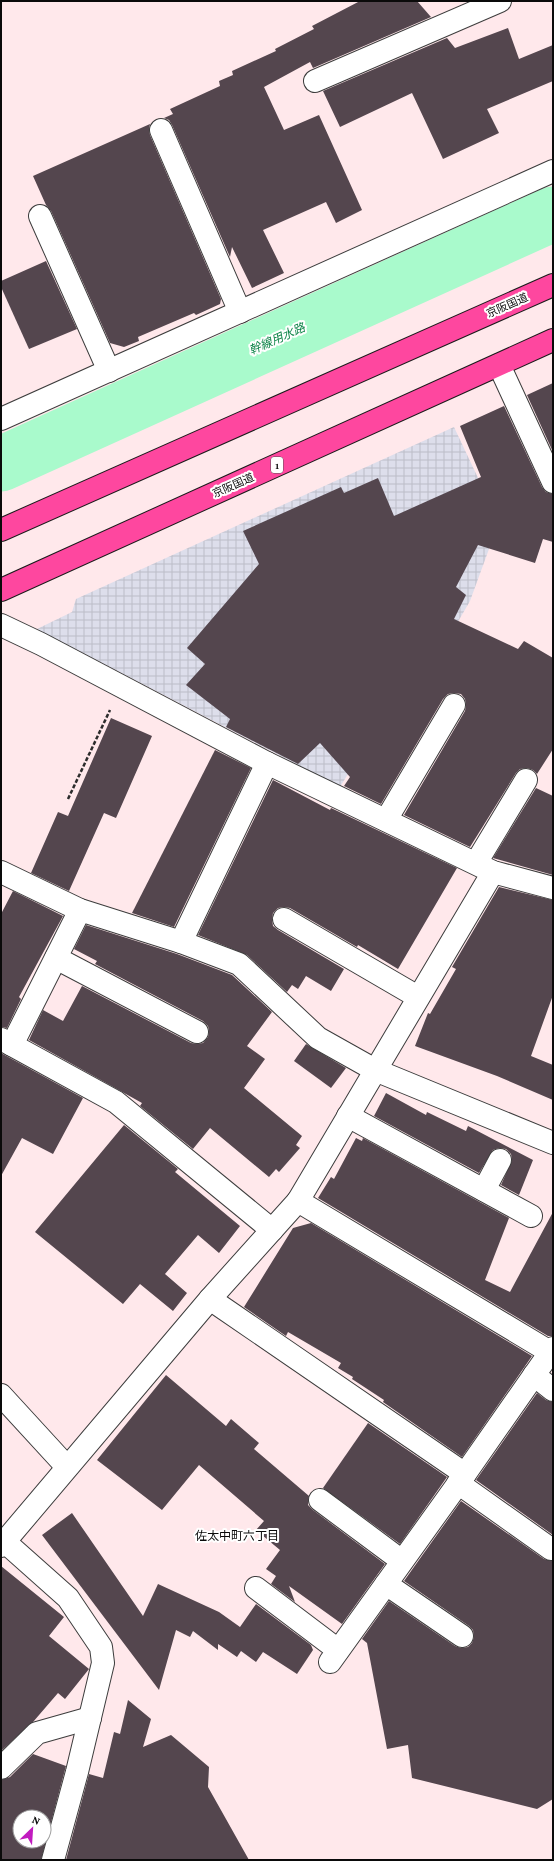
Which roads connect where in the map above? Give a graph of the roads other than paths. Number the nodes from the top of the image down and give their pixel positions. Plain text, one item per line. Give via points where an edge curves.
1 (500, 1) edge
2 (315, 81) dead end
3 (161, 130) dead end
4 (553, 171) edge
5 (40, 216) dead end
6 (553, 285) edge
7 (240, 312) junction
8 (553, 340) edge
9 (499, 365) junction
10 (109, 371) junction
11 (1, 419) edge
12 (553, 482) edge
13 (1, 530) edge
14 (1, 590) edge
15 (1, 625) edge
16 (454, 705) dead end
17 (267, 763) junction
18 (526, 780) dead end
19 (386, 820) junction
20 (484, 867) junction
21 (1, 872) edge
22 (553, 888) edge
23 (80, 910) junction
24 (284, 919) dead end
25 (181, 942) junction
26 (56, 958) junction
27 (418, 997) junction
28 (197, 1032) dead end
29 (6, 1042) edge
30 (375, 1070) junction
31 (348, 1116) junction
32 (553, 1143) edge
33 (500, 1160) dead end
34 (484, 1190) junction
35 (298, 1201) junction
36 (531, 1216) dead end
37 (272, 1230) junction
38 (210, 1299) junction
39 (552, 1350) edge
40 (534, 1374) junction
41 (553, 1390) edge
42 (1, 1395) edge
43 (67, 1467) junction
44 (462, 1479) junction
45 (320, 1500) dead end
46 (3, 1544) edge
47 (551, 1549) dead end
48 (402, 1561) junction
49 (386, 1584) junction
50 (256, 1588) dead end
51 (462, 1636) dead end
52 (90, 1718) junction
53 (1, 1768) edge
54 (52, 1860) edge

1 - 2 street
3 - 7 street
4 - 7 street
5 - 10 street
6 - 13 highway, 京阪国道
7 - 10 street
8 - 9 highway, 京阪国道 / 1
9 - 12 street
9 - 14 highway, 京阪国道 / 1
10 - 11 street
15 - 17 street
16 - 19 street
17 - 19 street
17 - 25 street
18 - 20 street
19 - 20 street
20 - 22 street
20 - 27 street
21 - 23 street
23 - 25 street
23 - 26 street
24 - 27 street
25 - 30 street via 239,964 318,1038
26 - 28 street
26 - 29 street
27 - 30 street
29 - 37 street via 116,1102
30 - 31 street
30 - 32 street
31 - 34 street
31 - 35 street
33 - 34 street
34 - 36 street
35 - 37 street
35 - 39 street
37 - 38 street
38 - 43 street
38 - 44 street
39 - 40 street
40 - 41 street
40 - 44 street
42 - 43 street
43 - 46 street
44 - 47 street
44 - 48 street
45 - 48 street
46 - 52 street via 68,1598 101,1647 103,1663
48 - 49 street
49 - 50 street via 334,1656
49 - 51 street
52 - 53 street via 37,1733
52 - 54 street

